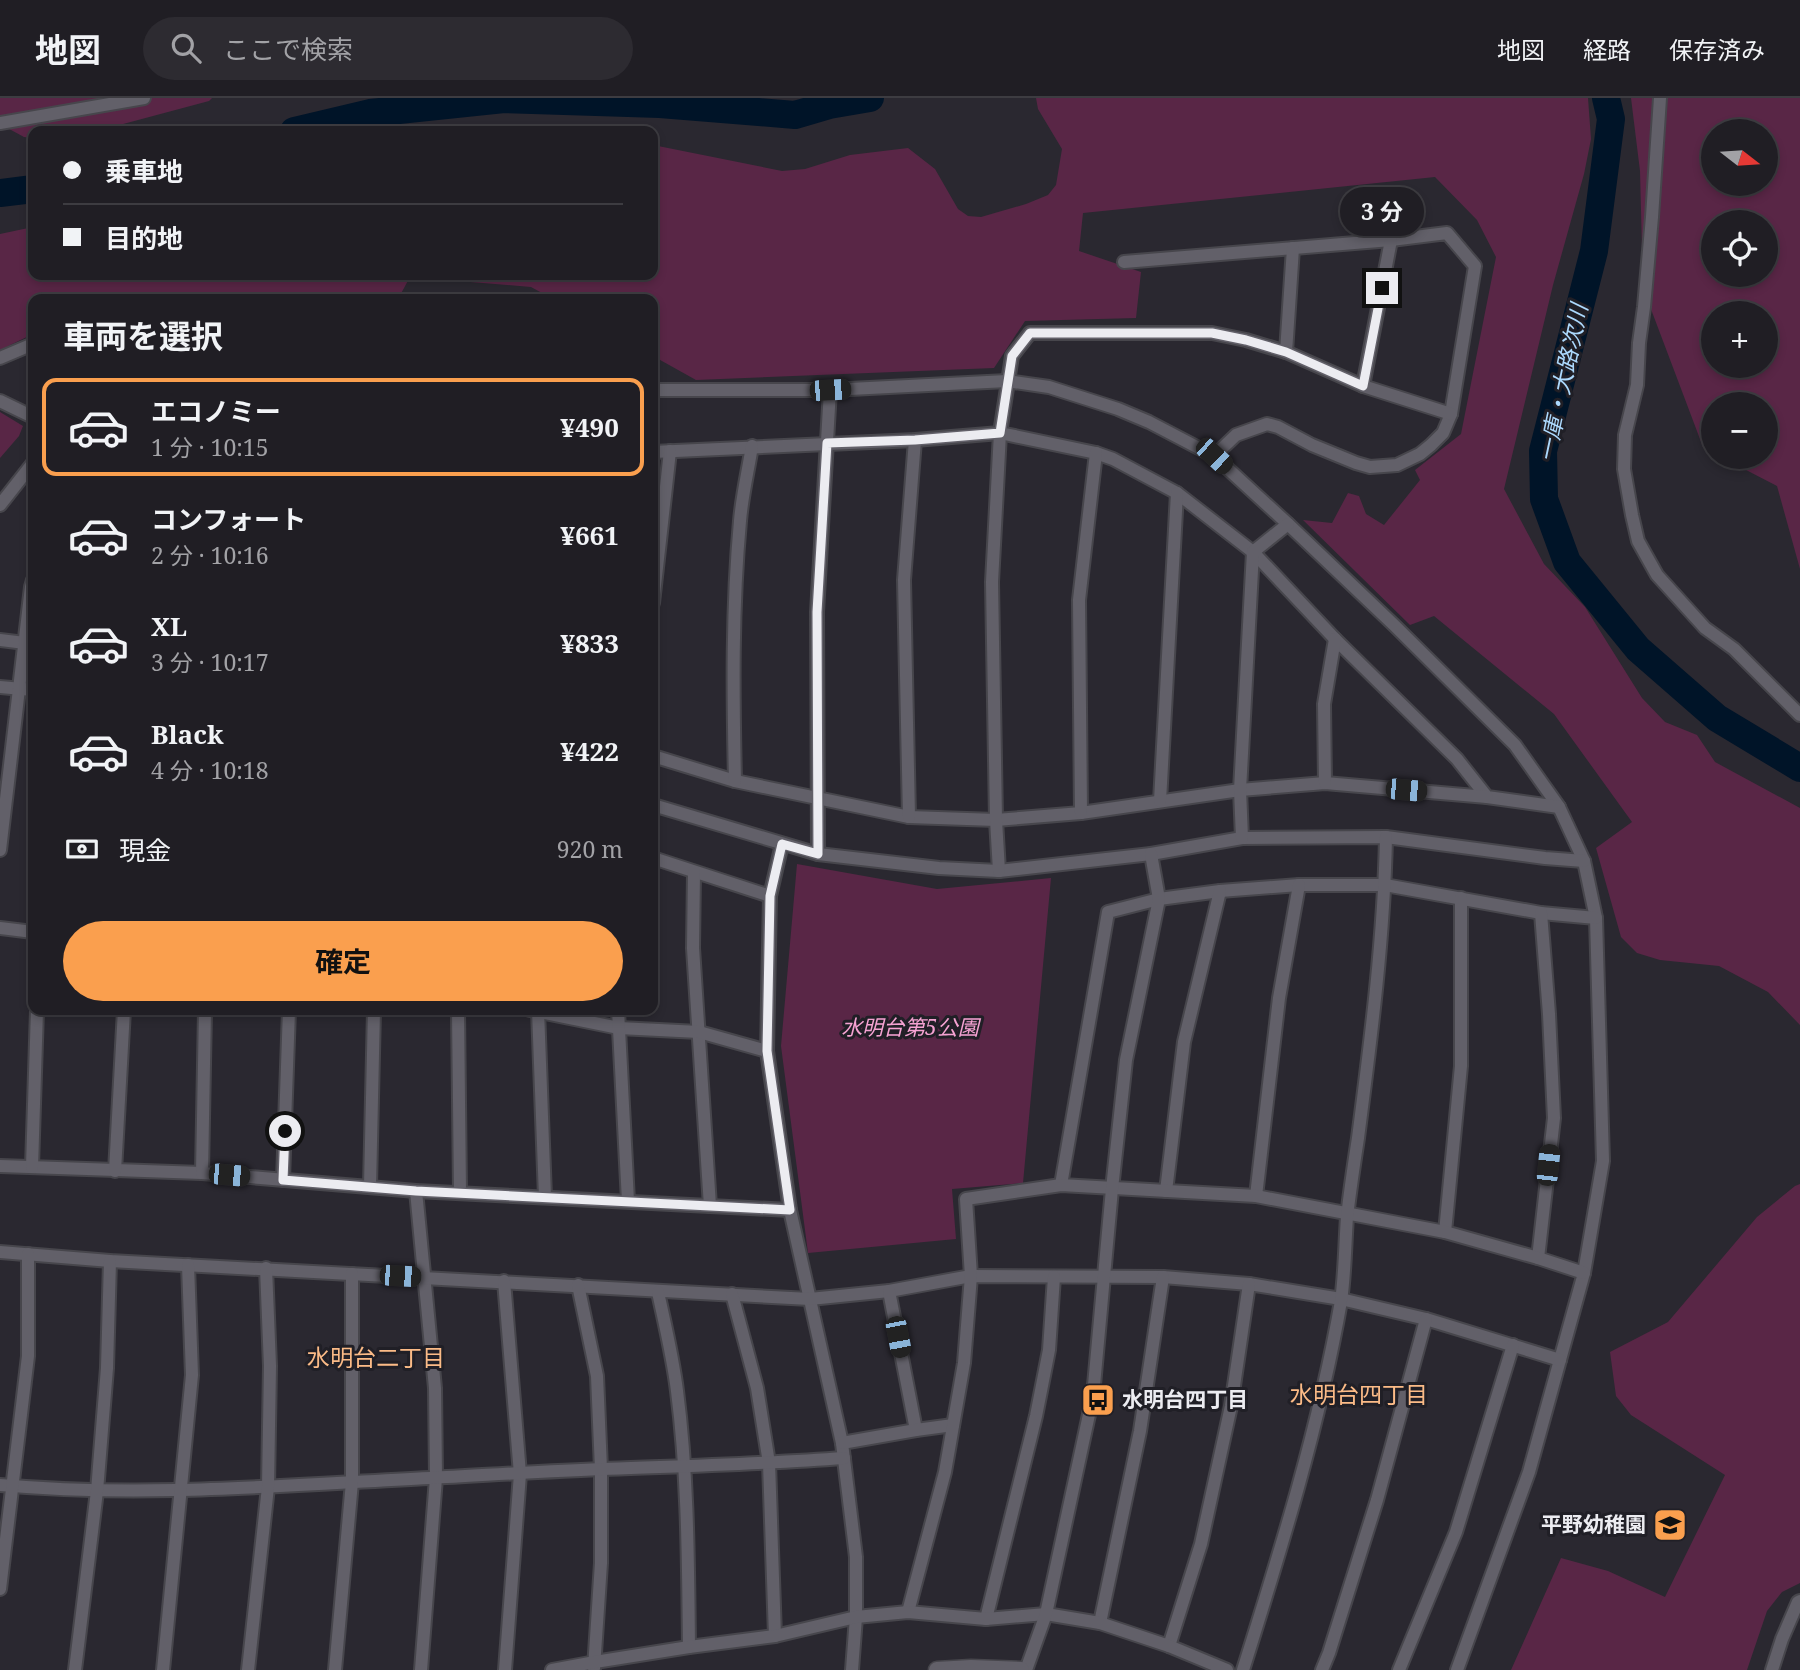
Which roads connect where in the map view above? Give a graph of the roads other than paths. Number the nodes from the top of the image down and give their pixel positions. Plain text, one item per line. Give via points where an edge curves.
1 (144, 98) edge
2 (1660, 98) edge
3 (0, 123) edge
4 (1391, 240) junction
5 (1293, 248) junction
6 (1124, 262) dead end
7 (28, 346) edge
8 (1286, 352) junction
9 (0, 358) edge
10 (1007, 381) junction
11 (1363, 386) junction
12 (658, 387) edge
13 (830, 390) junction
14 (0, 401) edge
15 (1451, 414) junction
16 (28, 415) edge
17 (1000, 433) junction
18 (915, 440) junction
19 (827, 443) junction
20 (752, 446) junction
21 (670, 451) junction
22 (658, 452) edge
23 (1096, 453) junction
24 (1214, 456) junction
25 (28, 469) edge
26 (1177, 493) junction
27 (0, 505) edge
28 (1288, 524) junction
29 (1253, 552) junction
30 (658, 558) edge
31 (1335, 639) junction
32 (0, 640) edge
33 (28, 643) edge
34 (28, 666) edge
35 (0, 687) edge
36 (27, 689) edge
37 (1800, 715) edge
38 (658, 758) edge
39 (735, 781) junction
40 (1325, 783) junction
41 (1240, 790) junction
42 (1487, 797) junction
43 (817, 799) junction
44 (1160, 801) junction
45 (658, 806) edge
46 (1559, 807) junction
47 (1081, 813) junction
48 (909, 817) junction
49 (996, 820) junction
50 (1386, 837) junction
51 (1242, 838) junction
52 (782, 844) junction
53 (0, 850) edge
54 (818, 854) junction
55 (1150, 854) junction
56 (658, 860) edge
57 (1584, 861) junction
58 (999, 871) junction
59 (694, 872) junction
60 (1299, 885) junction
61 (1385, 885) junction
62 (1220, 891) junction
63 (770, 896) junction
64 (1461, 898) junction
65 (1159, 899) junction
66 (1541, 913) junction
67 (1596, 918) junction
68 (0, 929) edge
69 (28, 932) edge
70 (37, 1015) edge
71 (124, 1015) edge
72 (205, 1015) edge
73 (289, 1015) edge
74 (373, 1015) edge
75 (458, 1015) edge
76 (536, 1015) edge
77 (559, 1015) edge
78 (618, 1015) edge
79 (619, 1028) junction
80 (699, 1032) junction
81 (767, 1051) junction
82 (0, 1166) edge
83 (32, 1167) junction
84 (115, 1171) junction
85 (202, 1173) junction
86 (283, 1180) junction
87 (1061, 1185) junction
88 (370, 1186) junction
89 (1112, 1189) junction
90 (416, 1191) junction
91 (1166, 1191) junction
92 (460, 1192) junction
93 (1256, 1196) junction
94 (545, 1197) junction
95 (628, 1201) junction
96 (710, 1206) junction
97 (790, 1210) junction
98 (1348, 1214) junction
99 (1445, 1232) junction
100 (0, 1252) edge
101 (28, 1254) junction
102 (1538, 1258) junction
103 (110, 1261) junction
104 (188, 1265) junction
105 (266, 1268) junction
106 (1584, 1273) junction
107 (352, 1274) junction
108 (971, 1276) junction
109 (1105, 1276) junction
110 (424, 1277) junction
111 (1054, 1277) junction
112 (1163, 1277) junction
113 (503, 1281) junction
114 (1249, 1284) junction
115 (578, 1285) junction
116 (888, 1291) junction
117 (659, 1292) junction
118 (732, 1294) junction
119 (810, 1299) junction
120 (1341, 1299) junction
121 (1426, 1319) junction
122 (1513, 1345) junction
123 (1560, 1360) junction
124 (953, 1425) junction
125 (916, 1430) junction
126 (842, 1443) junction
127 (844, 1458) junction
128 (769, 1464) junction
129 (684, 1466) junction
130 (601, 1469) junction
131 (520, 1474) junction
132 (436, 1478) junction
133 (352, 1482) junction
134 (7, 1486) edge
135 (268, 1487) junction
136 (181, 1490) junction
137 (97, 1491) junction
138 (0, 1589) edge
139 (1800, 1601) edge
140 (908, 1612) junction
141 (1046, 1614) junction
142 (856, 1617) junction
143 (986, 1619) junction
144 (1100, 1623) junction
145 (775, 1636) junction
146 (1169, 1646) junction
147 (689, 1647) junction
148 (594, 1666) edge
149 (75, 1670) edge
150 (163, 1670) edge
151 (248, 1670) edge
152 (335, 1670) edge
153 (421, 1670) edge
154 (505, 1670) edge
155 (552, 1670) edge
156 (852, 1670) edge
157 (937, 1670) edge
158 (1024, 1670) edge
159 (1227, 1670) edge
160 (1243, 1670) edge
161 (1322, 1670) edge
162 (1399, 1670) edge
163 (1457, 1670) edge
164 (1772, 1670) edge

1 - 3 street
2 - 37 street via 1637,385 1625,435 1624,469 1632,515 1639,541 1657,575 1705,628 1734,649
4 - 5 street
4 - 11 street
4 - 15 street via 1447,233 1475,266
5 - 6 street
5 - 8 street
7 - 9 street
8 - 10 street via 1212,333 1030,333 1012,356
8 - 11 street
10 - 13 street
10 - 17 street
10 - 24 street via 1049,387 1118,409
11 - 15 street
12 - 13 street
13 - 19 street
14 - 16 street
15 - 24 street via 1443,433 1431,445 1407,462 1385,468 1356,463 1267,424 1236,435
17 - 18 street
17 - 23 street
17 - 49 street via 992,582
18 - 19 street
18 - 48 street via 904,580
19 - 20 street
19 - 43 street via 817,612
20 - 21 street
20 - 39 street via 740,519 735,607
21 - 22 street
21 - 30 street
23 - 26 street
23 - 47 street via 1079,600
24 - 28 street
25 - 27 street
26 - 29 street
26 - 44 street
28 - 29 street
28 - 46 street via 1515,746
29 - 31 street
29 - 41 street
31 - 40 street via 1324,704
31 - 42 street via 1457,759
32 - 33 street
34 - 36 street
35 - 36 street
36 - 53 street
38 - 39 street
39 - 43 street
40 - 41 street
40 - 42 street
41 - 44 street
41 - 51 street
42 - 46 street
43 - 48 street
43 - 54 street
44 - 47 street
45 - 52 street
46 - 57 street
47 - 49 street
48 - 49 street
49 - 58 street
50 - 51 street
50 - 57 street
50 - 61 street
51 - 55 street
52 - 54 street
52 - 63 street
54 - 58 street
55 - 58 street
55 - 65 street
56 - 59 street
57 - 67 street
59 - 63 street
59 - 80 street
60 - 61 street
60 - 62 street
60 - 93 street via 1279,999
61 - 64 street
61 - 98 street
62 - 65 street
62 - 91 street via 1184,1042
63 - 81 street
64 - 66 street
64 - 99 street via 1461,1066
65 - 87 street via 1108,912
65 - 89 street via 1126,1060
66 - 67 street
66 - 102 street via 1553,1118
67 - 106 street via 1603,1161
68 - 69 street
70 - 83 street
71 - 84 street
72 - 85 street
73 - 86 street
74 - 88 street
75 - 92 street
76 - 94 street
77 - 79 street
78 - 79 street
79 - 80 street
79 - 95 street
80 - 81 street
80 - 96 street
81 - 97 street
82 - 83 street
83 - 84 street
84 - 85 street
85 - 86 street
86 - 88 street
87 - 89 street
87 - 108 street via 966,1199
88 - 90 street
89 - 91 street
89 - 109 street
90 - 92 street
90 - 110 street
91 - 93 street
92 - 94 street
93 - 98 street
94 - 95 street
95 - 96 street
96 - 97 street
97 - 119 street
98 - 99 street
98 - 120 street
99 - 102 street
100 - 101 street
101 - 103 street
101 - 134 street via 28,1356
102 - 106 street
103 - 104 street
103 - 137 street
104 - 105 street
104 - 136 street via 192,1375
105 - 107 street
105 - 135 street
106 - 123 street
107 - 110 street
107 - 133 street
108 - 111 street
108 - 116 street
108 - 124 street
109 - 111 street
109 - 112 street
109 - 141 street via 1093,1396
110 - 113 street
110 - 132 street via 435,1388
111 - 143 street via 1049,1350 1036,1416
112 - 114 street
112 - 144 street via 1140,1431
113 - 115 street
113 - 131 street
114 - 120 street
114 - 146 street via 1231,1406 1201,1544
115 - 117 street
115 - 130 street via 597,1376
116 - 119 street
116 - 125 street
117 - 118 street
117 - 129 street via 677,1391
118 - 119 street
118 - 128 street via 757,1388
119 - 126 street
120 - 121 street
120 - 160 street via 1296,1494
121 - 122 street
121 - 161 street via 1377,1500
122 - 123 street
122 - 162 street via 1456,1532
123 - 163 street via 1529,1472
124 - 125 street
124 - 140 street
125 - 126 street
126 - 127 street
127 - 128 street
127 - 142 street via 856,1557
128 - 129 street
128 - 145 street
129 - 130 street
129 - 147 street
130 - 131 street
130 - 148 street
131 - 132 street
131 - 154 street
132 - 133 street
132 - 153 street
133 - 135 street
133 - 152 street
134 - 137 street
134 - 138 street
135 - 136 street
135 - 151 street
136 - 137 street
136 - 150 street
137 - 149 street
139 - 164 street
140 - 142 street
140 - 143 street
141 - 143 street
141 - 144 street
141 - 158 street
142 - 145 street
142 - 156 street
144 - 146 street
145 - 147 street
146 - 159 street
147 - 148 street
148 - 155 street
157 - 158 street

